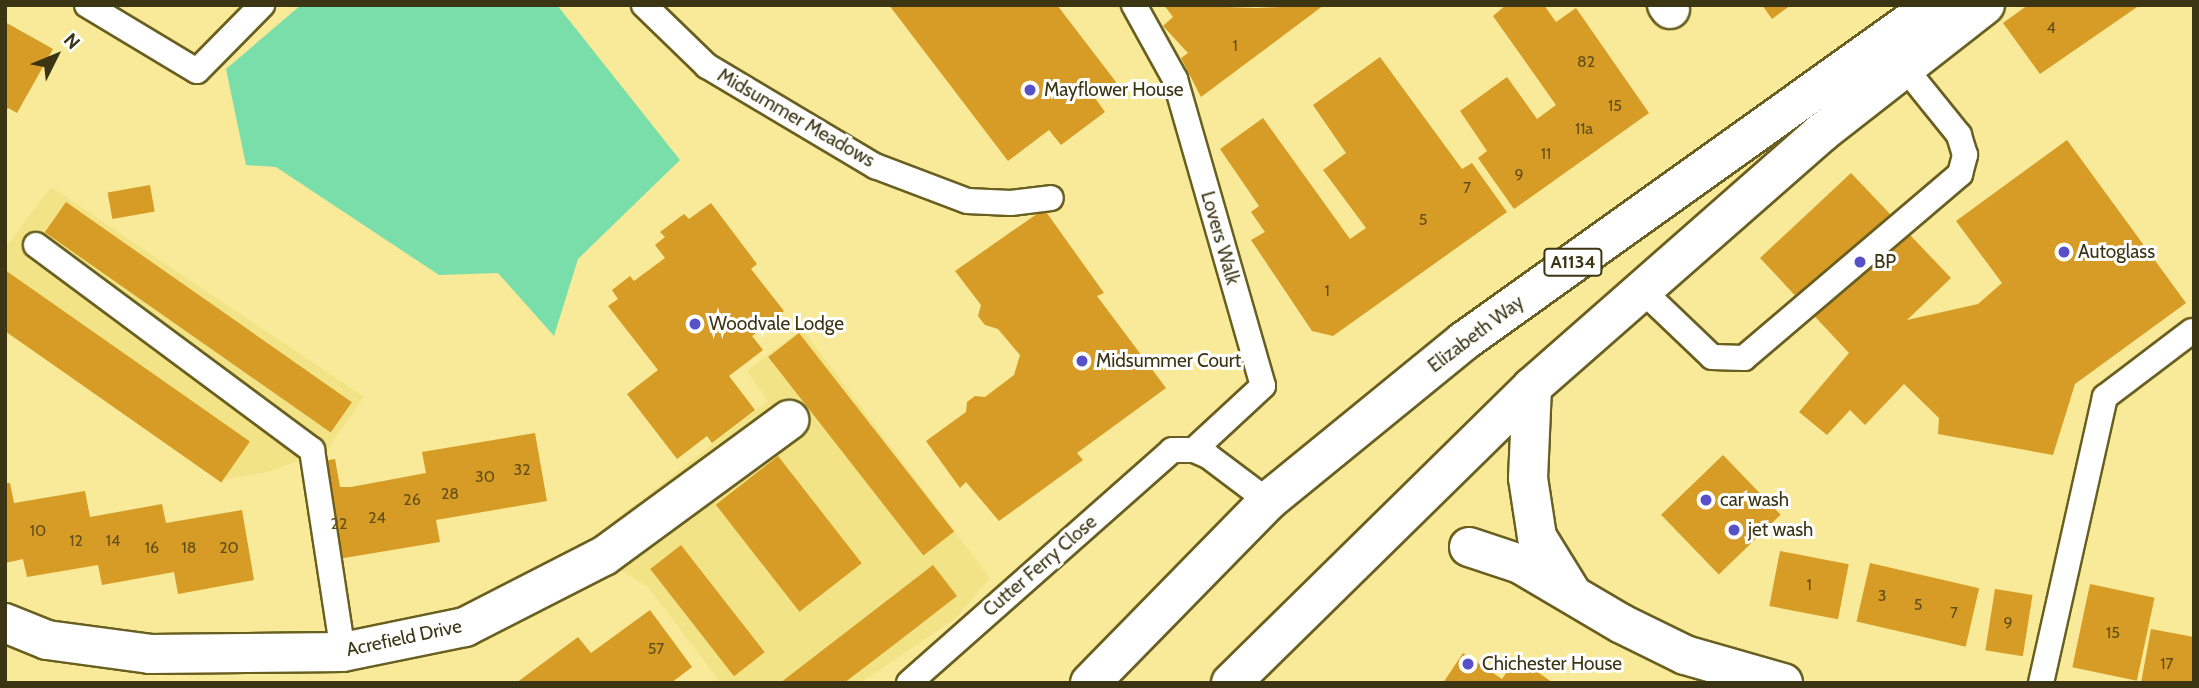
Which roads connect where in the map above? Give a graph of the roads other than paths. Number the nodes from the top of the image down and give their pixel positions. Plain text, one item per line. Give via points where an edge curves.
1 (87, 5) edge
2 (262, 5) edge
3 (644, 5) edge
4 (1134, 5) edge
5 (1934, 5) edge
6 (1985, 5) edge
7 (1905, 68) junction
8 (1051, 198) dead end
9 (36, 245) dead end
10 (1643, 292) junction
11 (2192, 331) dead end
12 (1532, 387) junction
13 (789, 420) dead end
14 (1183, 450) junction
15 (1268, 501) junction
16 (1469, 547) dead end
17 (1573, 595) junction
18 (5, 623) edge
19 (343, 652) junction
20 (909, 683) edge
21 (1090, 683) edge
22 (1231, 683) edge
23 (1783, 683) edge
24 (2041, 683) edge

1 - 2 lane via 197,71
3 - 8 lane, Midsummer Meadows via 707,66 875,166 967,201 1011,203
4 - 14 lane, Lovers Walk via 1175,79 1264,386
5 - 15 main road, Elizabeth Way / A1134 via 1464,341
6 - 7 main road
7 - 10 main road via 1821,134
7 - 10 lane via 1959,135 1965,155 1960,174 1744,358 1712,357
9 - 19 lane via 312,450
10 - 12 main road
11 - 24 lane via 2105,397
12 - 17 main road via 1528,478 1537,537
12 - 22 main road
13 - 19 main road, Acrefield Drive via 604,556 465,627
14 - 15 lane via 1208,456
14 - 20 lane, Cutter Ferry Close
15 - 21 main road, Elizabeth Way / A1134
16 - 17 main road via 1520,564
17 - 23 main road via 1685,655
18 - 19 main road, Acrefield Drive via 47,640 150,654

